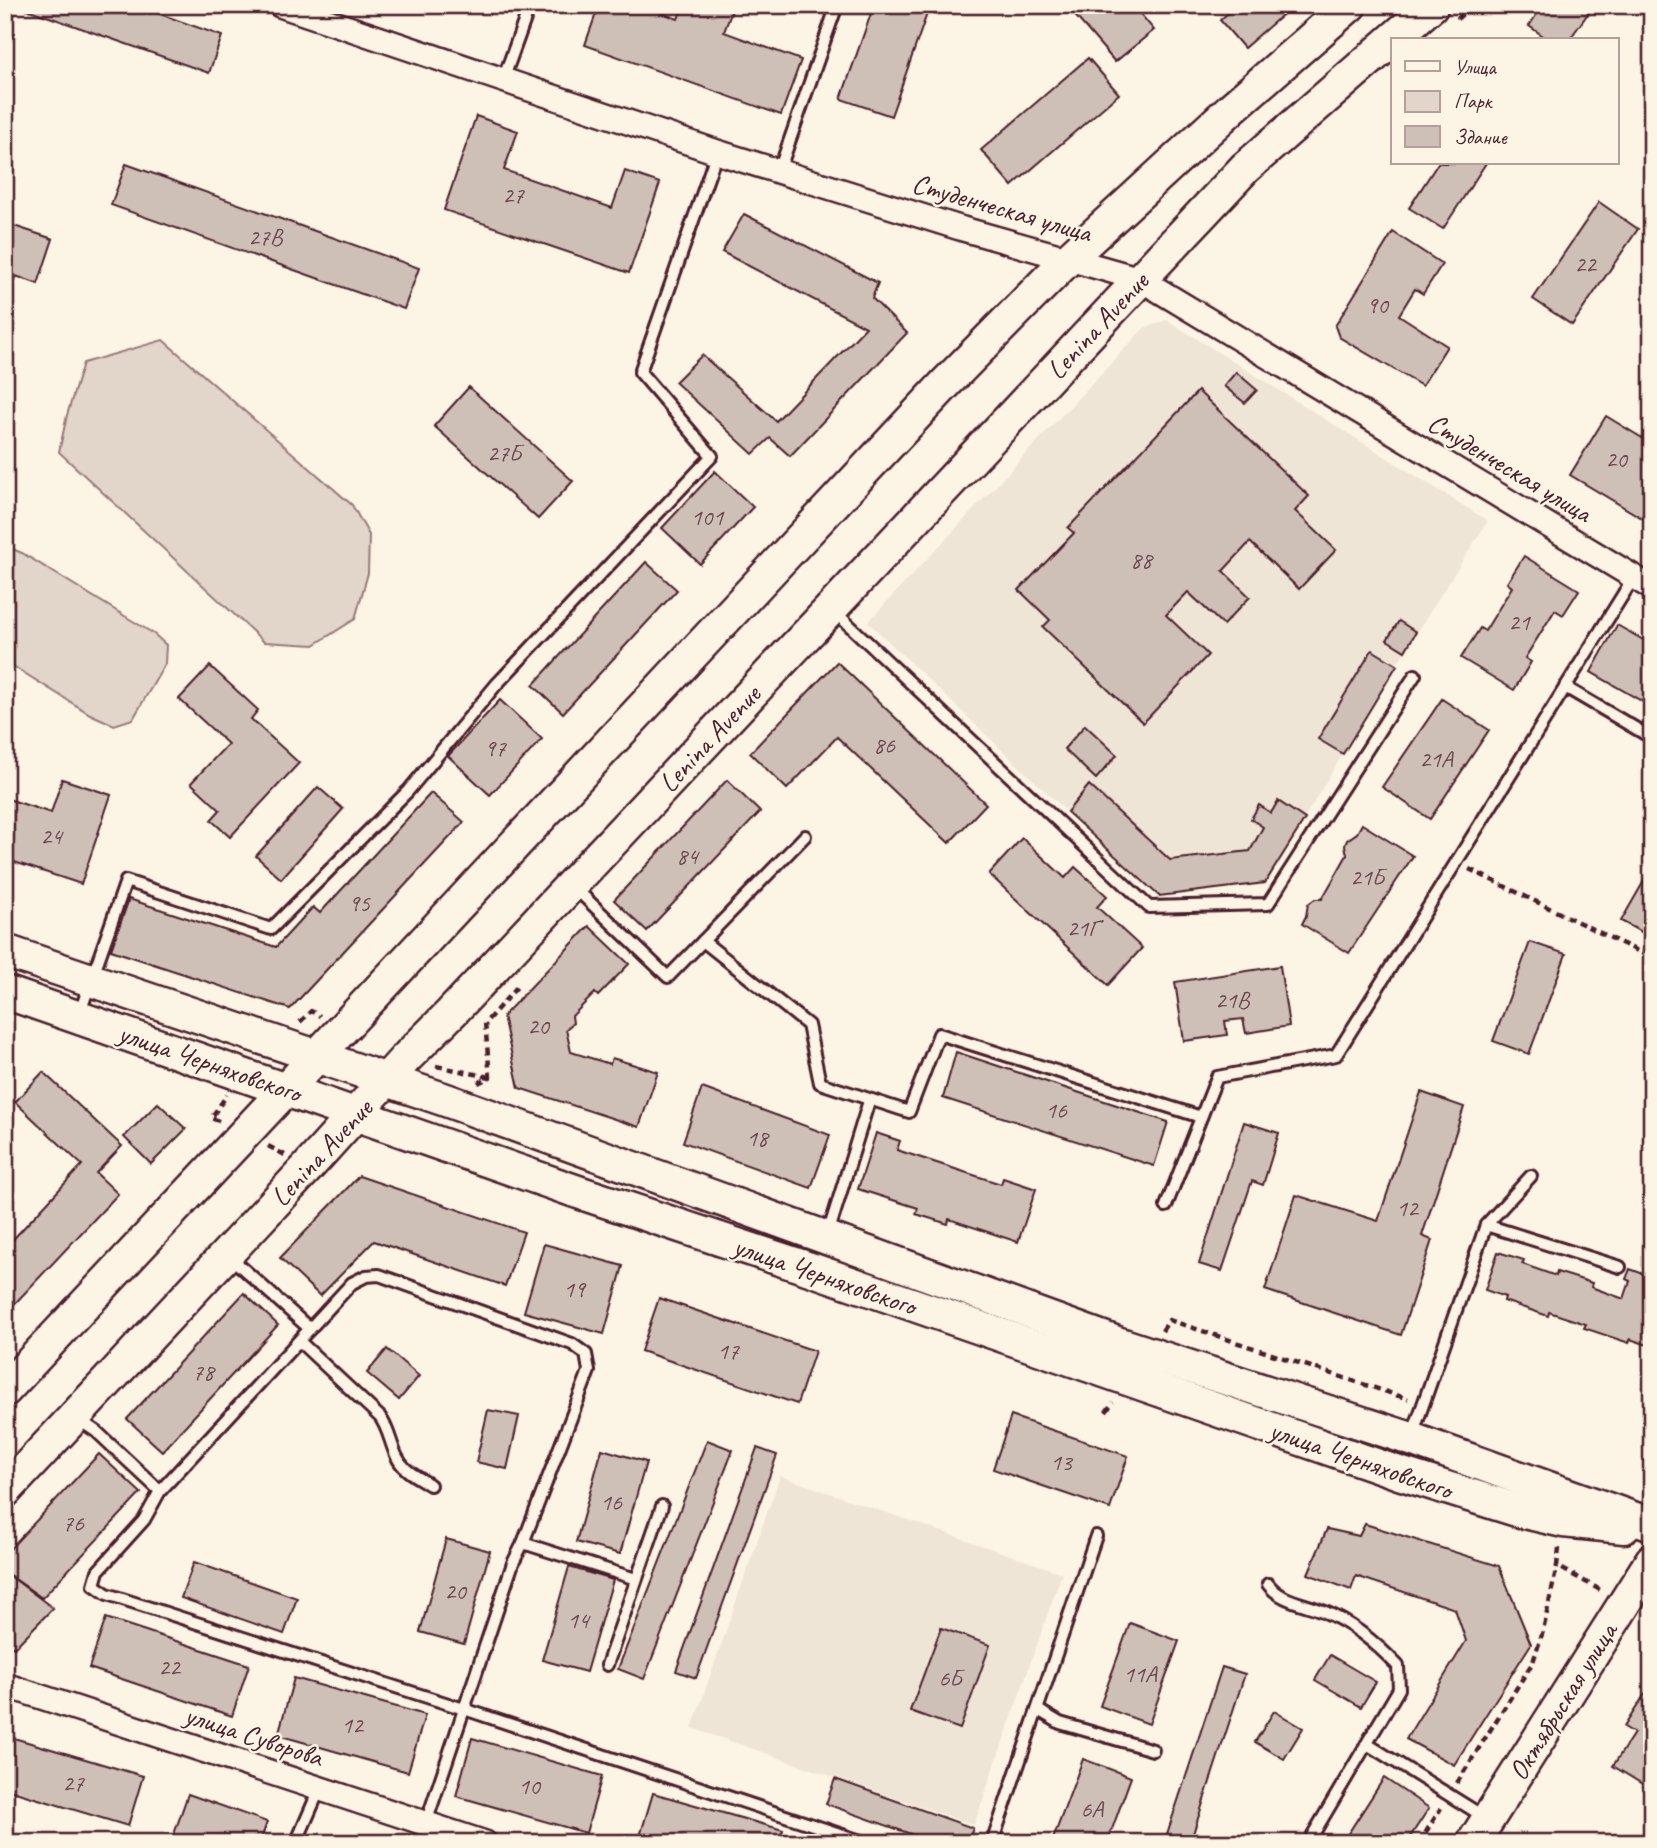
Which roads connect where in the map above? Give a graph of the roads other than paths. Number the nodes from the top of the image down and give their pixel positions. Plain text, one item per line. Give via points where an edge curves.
1 (280, 5) edge
2 (530, 5) edge
3 (837, 5) edge
4 (1350, 5) edge
5 (1432, 5) edge
6 (1394, 38) edge
7 (1391, 41) edge
8 (503, 80) junction
9 (717, 152) junction
10 (779, 171) junction
11 (1068, 259) junction
12 (1140, 279) junction
13 (1643, 582) edge
14 (831, 608) junction
15 (1415, 675) dead end
16 (1565, 687) junction
17 (1652, 738) edge
18 (805, 836) dead end
19 (572, 885) junction
20 (703, 941) junction
21 (5, 951) edge
22 (91, 981) junction
23 (5, 992) edge
24 (78, 1016) junction
25 (318, 1057) junction
26 (387, 1080) junction
27 (287, 1089) junction
28 (869, 1101) junction
29 (357, 1114) junction
30 (1201, 1117) junction
31 (1531, 1176) dead end
32 (1166, 1206) dead end
33 (1486, 1225) junction
34 (827, 1236) junction
35 (226, 1254) junction
36 (1620, 1267) dead end
37 (310, 1329) junction
38 (299, 1341) junction
39 (5, 1390) edge
40 (74, 1417) junction
41 (1411, 1439) junction
42 (430, 1485) dead end
43 (5, 1491) edge
44 (160, 1491) junction
45 (662, 1506) dead end
46 (1652, 1527) edge
47 (1096, 1536) dead end
48 (523, 1543) junction
49 (1652, 1560) edge
50 (636, 1579) junction
51 (1268, 1584) dead end
52 (607, 1665) dead end
53 (5, 1685) edge
54 (464, 1709) junction
55 (1038, 1710) junction
56 (1367, 1744) junction
57 (1153, 1750) dead end
58 (320, 1788) junction
59 (426, 1824) junction
60 (1480, 1831) edge
61 (457, 1838) edge
62 (296, 1843) edge
63 (485, 1843) edge
64 (867, 1843) edge
65 (992, 1843) edge
66 (1308, 1843) edge

1 - 8 street, Студенческая улица
2 - 8 lane
3 - 10 lane
4 - 11 main road
5 - 6 main road, Lenina Avenue
7 - 12 main road, Lenina Avenue via 1245,168
8 - 9 street, Студенческая улица
9 - 10 street, Студенческая улица
9 - 22 lane via 640,372 712,456 496,685 408,791 271,929 126,881
10 - 11 street, Студенческая улица
11 - 12 street, Студенческая улица
11 - 25 main road via 947,382
12 - 13 street, Студенческая улица
12 - 14 main road, Lenina Avenue
13 - 16 lane
14 - 15 lane via 1149,907 1268,904
14 - 19 main road, Lenina Avenue
16 - 17 lane
16 - 30 lane via 1336,1055 1217,1077
18 - 20 lane
19 - 20 lane via 668,977
19 - 26 main road, Lenina Avenue
20 - 28 lane via 808,1026 820,1083
21 - 22 main road
22 - 24 lane
22 - 25 main road
23 - 24 main road, улица Черняховского
24 - 27 main road, улица Черняховского
25 - 26 main road
25 - 27 main road
26 - 29 main road, Lenina Avenue
26 - 34 main road
27 - 29 main road, улица Черняховского
27 - 39 main road
28 - 30 lane via 909,1112 939,1034
28 - 34 lane
29 - 35 main road, Lenina Avenue
29 - 46 main road, улица Черняховского via 1399,1474 1563,1521
30 - 32 lane
31 - 33 lane
33 - 36 lane
33 - 41 lane
34 - 41 main road via 1117,1343
35 - 37 lane
35 - 40 main road, Lenina Avenue
37 - 38 lane
37 - 48 lane via 352,1283 379,1275 572,1344 586,1354 589,1371
38 - 42 lane via 380,1418 405,1469
38 - 44 lane
40 - 43 main road, Lenina Avenue
40 - 44 lane via 97,1432
41 - 46 main road
44 - 54 lane via 144,1520 98,1571 94,1584 107,1594
45 - 50 lane
47 - 55 lane
48 - 50 lane
48 - 54 lane
49 - 60 main road, Октябрьская улица
50 - 52 lane
51 - 56 lane via 1275,1594 1327,1612 1378,1646 1398,1667 1399,1689
53 - 58 street, улица Суворова
54 - 59 lane
54 - 64 lane
55 - 57 lane via 1060,1723
55 - 65 lane
56 - 60 lane via 1449,1795
56 - 66 lane
58 - 59 street, улица Суворова
58 - 62 lane
59 - 61 street, улица Суворова
61 - 63 street, улица Суворова

